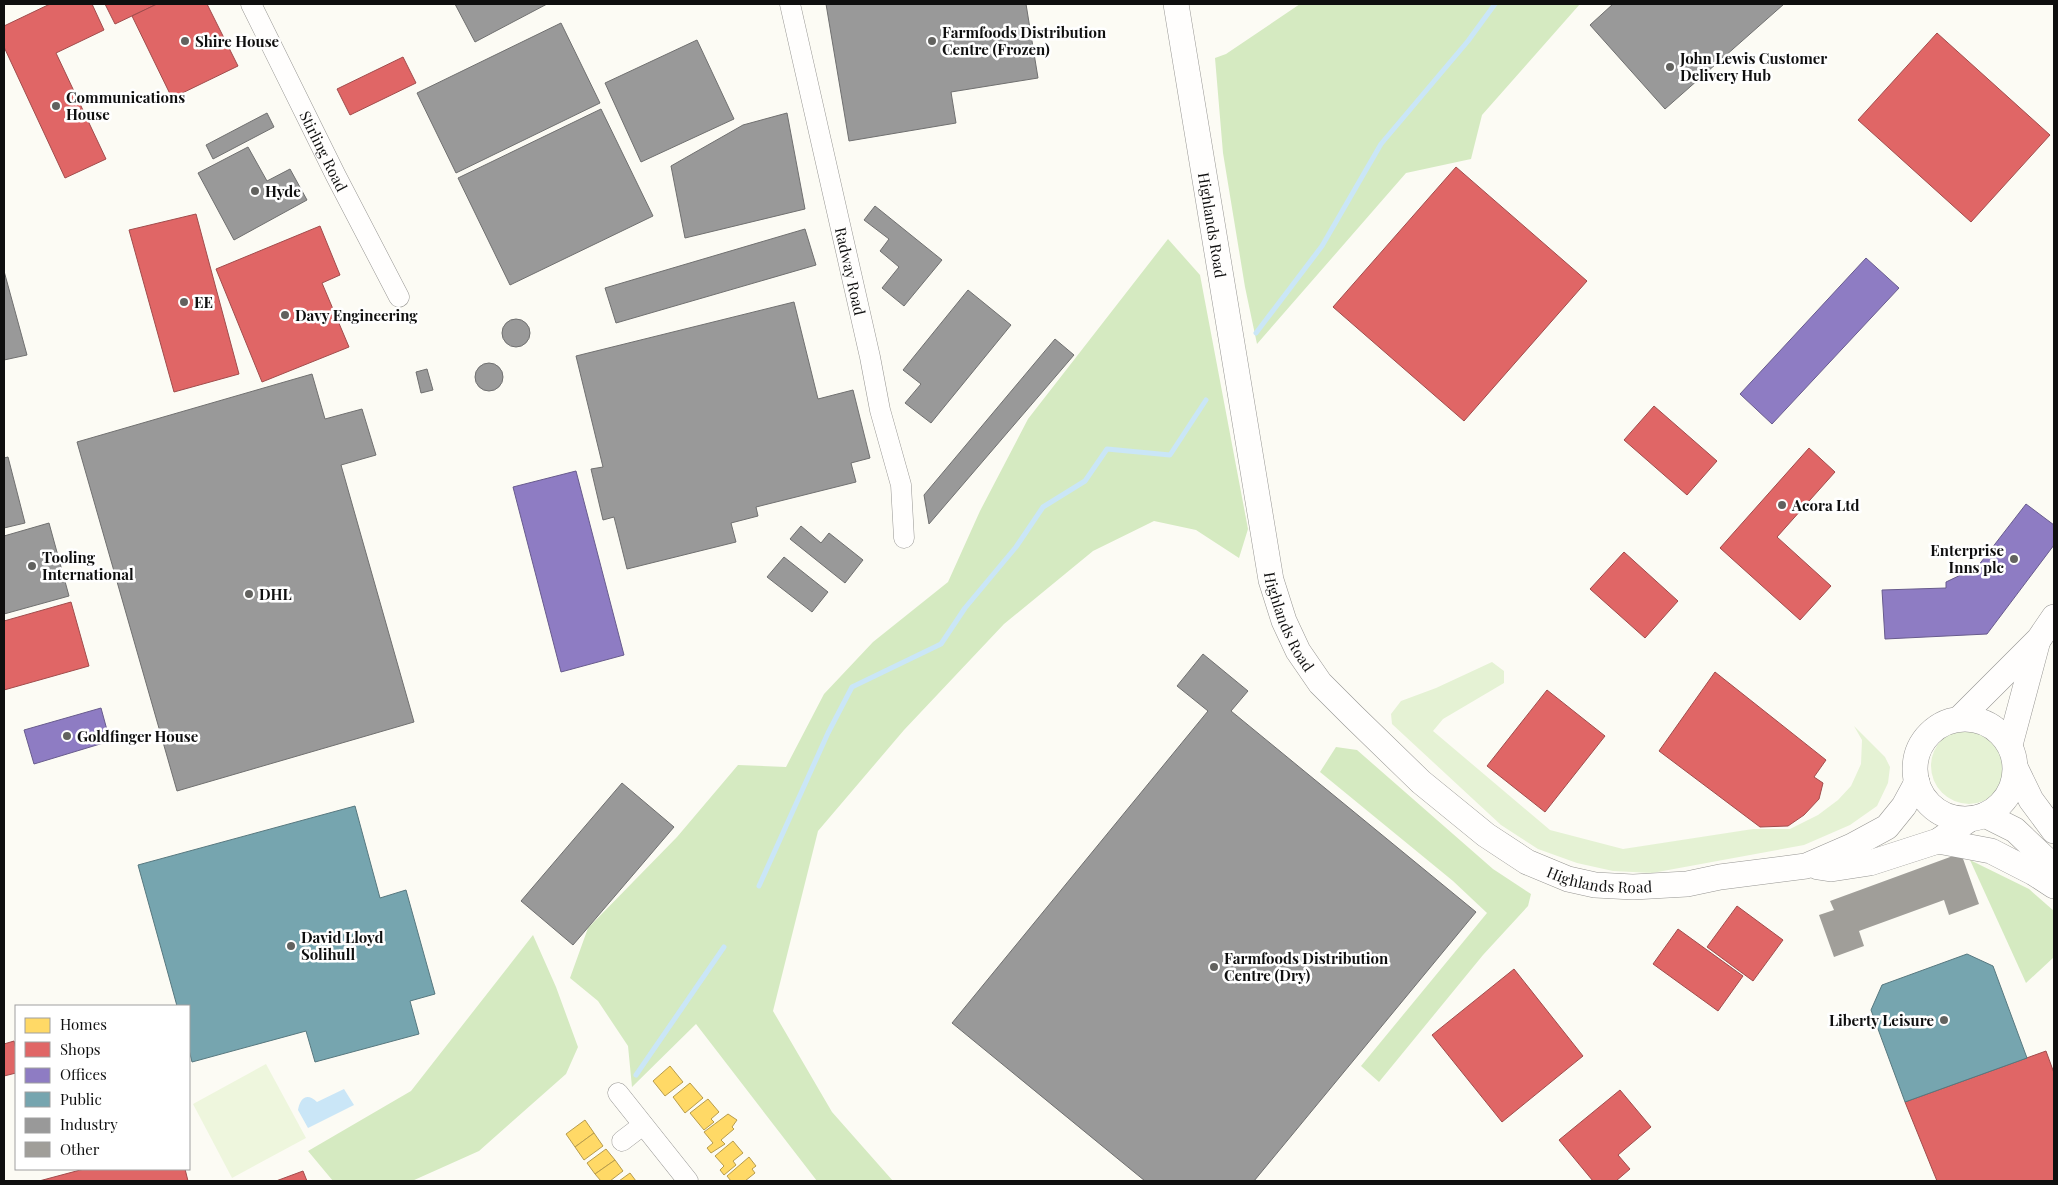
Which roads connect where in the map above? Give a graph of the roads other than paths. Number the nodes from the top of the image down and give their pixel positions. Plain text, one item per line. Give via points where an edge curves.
1 (251, 4) edge
2 (790, 4) edge
3 (1176, 4) edge
4 (399, 297) dead end
5 (904, 538) dead end
6 (2049, 628) edge
7 (1960, 718) junction
8 (2010, 746) junction
9 (2016, 769) junction
10 (1917, 782) junction
11 (1977, 817) junction
12 (2054, 831) edge
13 (1938, 841) junction
14 (1806, 866) junction
15 (2054, 867) edge
16 (2054, 886) edge
17 (618, 1093) dead end
18 (643, 1125) junction
19 (622, 1141) dead end
20 (688, 1181) edge

1 - 4 street, Stirling Road
2 - 5 street, Radway Road via 880,410 901,484
3 - 14 street, Highlands Road via 1271,580 1298,651 1320,683 1421,782 1486,835 1527,862 1568,879 1595,885 1633,887 1687,884
6 - 7 street
6 - 8 street via 2022,697
7 - 8 street via 1990,724 2002,733
7 - 10 street via 1942,724 1922,742 1915,768
8 - 9 street
9 - 11 street via 2014,784 2007,797 1997,808
9 - 12 street via 2031,800
10 - 11 street via 1922,795 1943,814 1956,818
10 - 14 street, Highlands Road via 1887,827
11 - 13 street, Highlands Road
11 - 15 street via 2015,830
13 - 14 street, Highlands Road via 1870,863 1831,869
13 - 16 street via 1991,851
17 - 18 street
18 - 19 street
18 - 20 street

